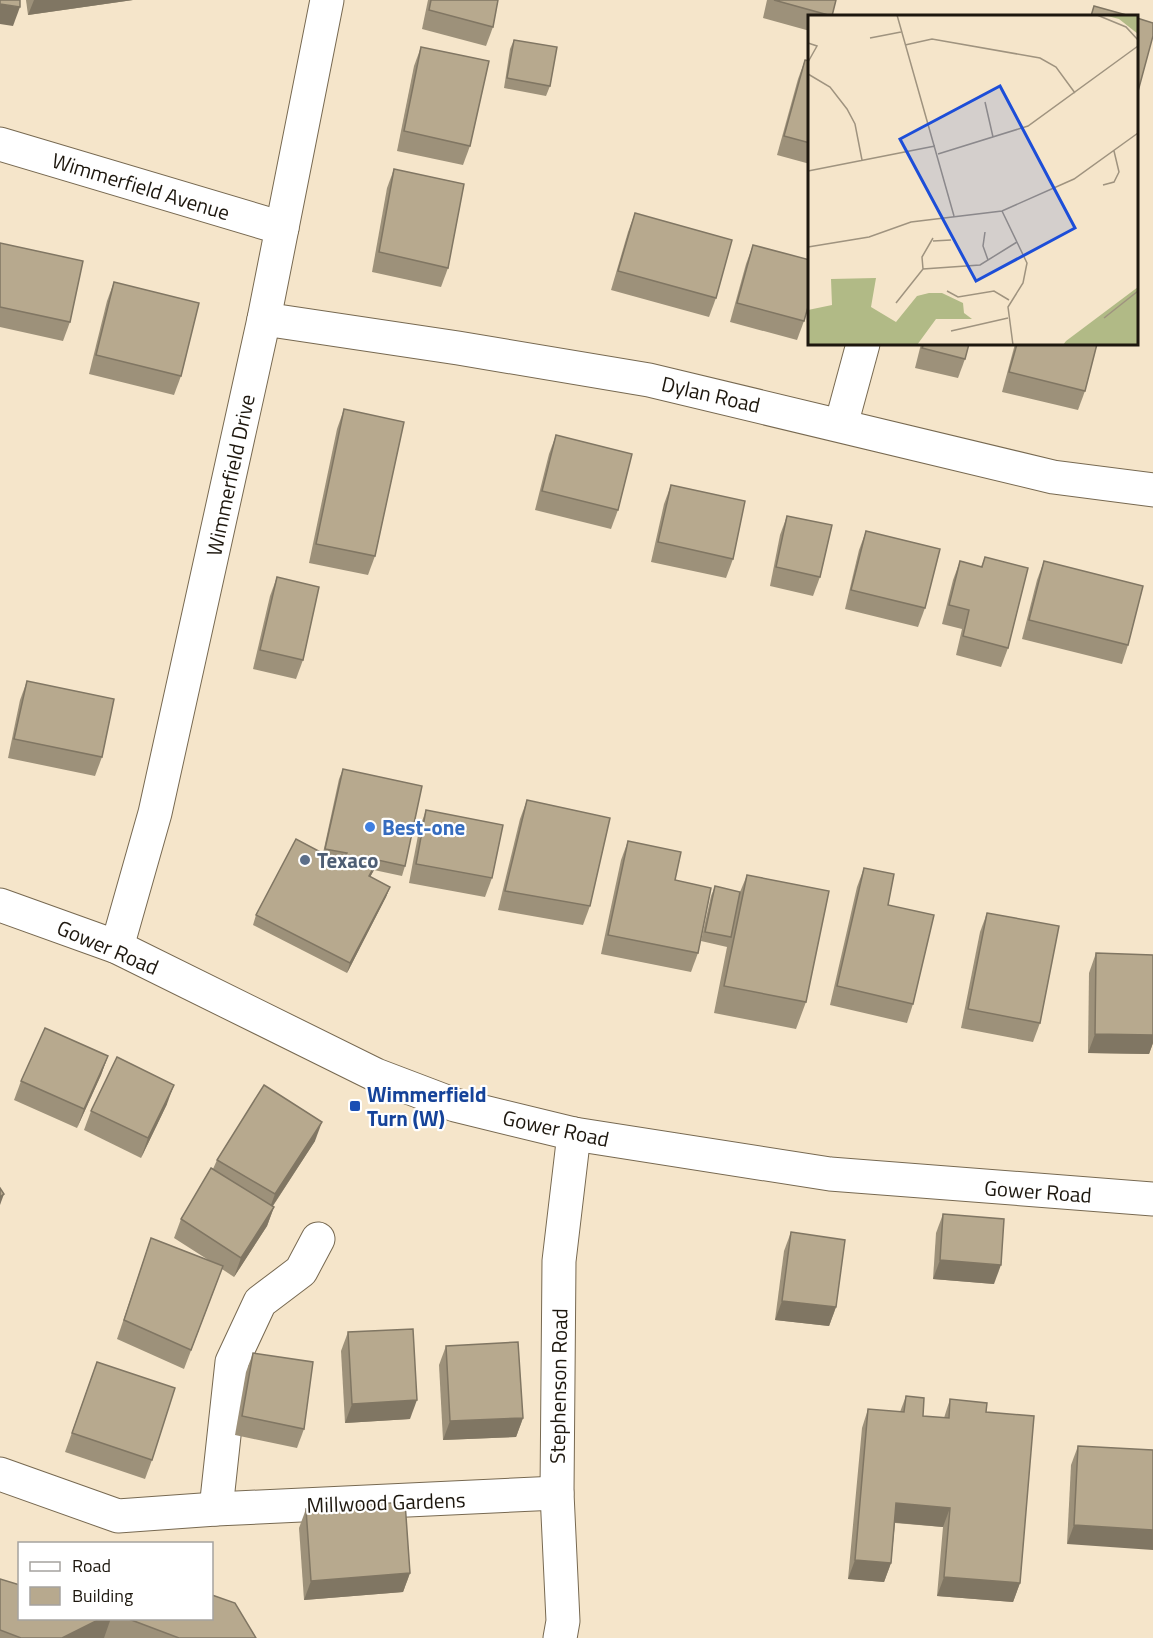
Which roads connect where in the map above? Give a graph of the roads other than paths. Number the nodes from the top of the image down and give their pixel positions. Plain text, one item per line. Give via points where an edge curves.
1 (327, 0) edge
2 (0, 144) edge
3 (282, 228) junction
4 (264, 319) junction
5 (863, 345) edge
6 (841, 425) junction
7 (1153, 490) edge
8 (0, 905) edge
9 (117, 947) junction
10 (574, 1134) junction
11 (1153, 1199) edge
12 (318, 1239) dead end
13 (0, 1474) edge
14 (557, 1493) junction
15 (216, 1509) junction
16 (560, 1638) edge

1 - 3 street, Wimmerfield Drive
2 - 3 street, Wimmerfield Avenue
3 - 4 street, Wimmerfield Drive
4 - 6 street, Dylan Road via 649,380
4 - 9 street, Wimmerfield Drive via 155,813
5 - 6 street
6 - 7 street, Dylan Road via 1053,477
8 - 9 street, Gower Road
9 - 10 street, Gower Road via 376,1075 455,1105
10 - 11 street, Gower Road via 830,1174
10 - 14 street, Stephenson Road via 559,1261
12 - 15 street via 301,1270 260,1302 232,1362
13 - 15 street, Millwood Gardens via 118,1516
14 - 15 street, Millwood Gardens
14 - 16 street, Stephenson Road via 563,1620

